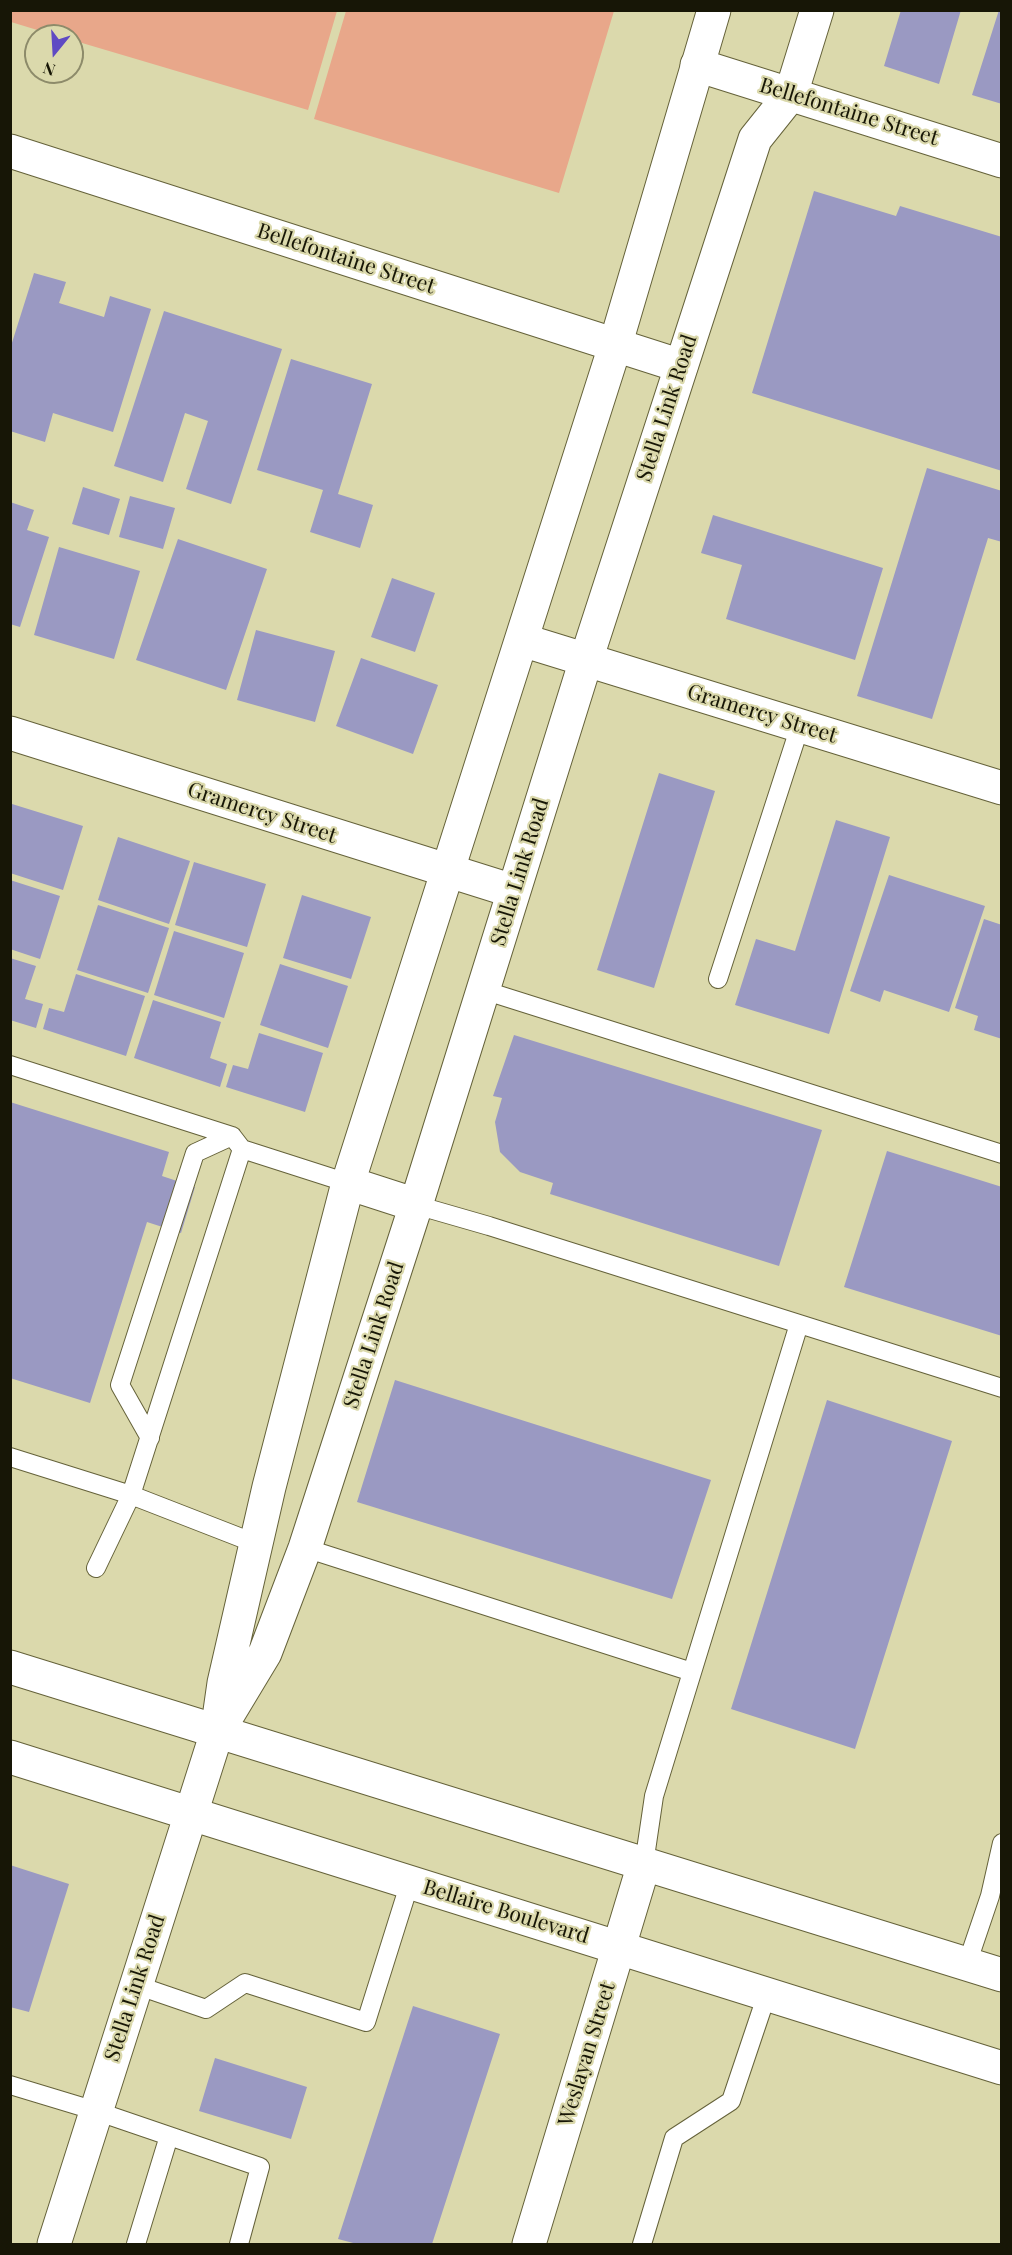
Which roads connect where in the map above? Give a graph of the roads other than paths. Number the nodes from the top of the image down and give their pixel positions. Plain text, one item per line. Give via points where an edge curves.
1 (714, 10) edge
2 (817, 10) edge
3 (697, 65) junction
4 (791, 94) junction
5 (10, 151) edge
6 (1002, 161) edge
7 (615, 346) junction
8 (681, 366) junction
9 (522, 640) junction
10 (586, 660) junction
11 (800, 726) junction
12 (10, 733) edge
13 (1002, 788) edge
14 (448, 872) junction
15 (513, 891) junction
16 (718, 979) dead end
17 (483, 990) junction
18 (10, 1065) edge
19 (237, 1142) junction
20 (1002, 1155) edge
21 (348, 1183) junction
22 (416, 1205) junction
23 (799, 1324) junction
24 (1002, 1388) edge
25 (150, 1438) junction
26 (10, 1456) edge
27 (132, 1495) junction
28 (257, 1544) junction
29 (305, 1548) junction
30 (96, 1568) dead end
31 (10, 1667) edge
32 (692, 1672) junction
33 (217, 1732) junction
34 (10, 1757) edge
35 (191, 1813) junction
36 (1002, 1843) edge
37 (644, 1864) junction
38 (410, 1882) junction
39 (619, 1947) junction
40 (968, 1964) junction
41 (1002, 1975) edge
42 (136, 1984) junction
43 (767, 1994) junction
44 (1002, 2068) edge
45 (10, 2085) edge
46 (96, 2111) junction
47 (170, 2136) junction
48 (54, 2244) edge
49 (135, 2244) edge
50 (239, 2244) edge
51 (529, 2244) edge
52 (642, 2244) edge

1 - 3 main road, Stella Link Road
2 - 4 main road, Stella Link Road
3 - 4 main road, Bellefontaine Street
3 - 7 main road, Stella Link Road
4 - 6 main road, Bellefontaine Street
4 - 8 main road, Stella Link Road via 755,139
5 - 7 main road, Bellefontaine Street
7 - 8 main road, Bellefontaine Street
7 - 9 main road, Stella Link Road
8 - 10 main road, Stella Link Road
9 - 10 main road, Gramercy Street
9 - 14 main road, Stella Link Road
10 - 11 main road, Gramercy Street
10 - 15 main road, Stella Link Road
11 - 13 main road, Gramercy Street
11 - 16 lane
12 - 14 main road, Gramercy Street
14 - 15 main road, Gramercy Street
14 - 21 main road, Stella Link Road
15 - 17 main road, Stella Link Road
17 - 20 lane
17 - 22 main road, Stella Link Road
18 - 19 lane
19 - 21 lane
19 - 25 lane
19 - 25 lane via 195,1153 120,1384
21 - 22 main road
21 - 28 main road, Stella Link Road
22 - 23 lane
22 - 29 main road, Stella Link Road
23 - 24 lane
23 - 32 lane
25 - 27 lane
26 - 27 lane
27 - 28 lane
27 - 30 lane
28 - 33 main road, Stella Link Road via 224,1683
29 - 32 lane
29 - 33 main road, Stella Link Road via 265,1653
31 - 33 main road
32 - 37 lane via 654,1796
33 - 35 main road, Stella Link Road
33 - 37 main road
34 - 35 main road, Bellaire Boulevard
35 - 38 main road, Bellaire Boulevard
35 - 42 main road, Stella Link Road
36 - 40 lane
37 - 39 main road, Weslayan Street
37 - 40 main road
38 - 39 main road, Bellaire Boulevard
38 - 42 lane via 366,2022 245,1983 206,2009
39 - 43 main road, Bellaire Boulevard
39 - 51 main road, Weslayan Street
40 - 41 main road
42 - 46 main road, Stella Link Road
43 - 44 main road, Bellaire Boulevard
43 - 52 lane via 731,2101 674,2138
45 - 46 lane
46 - 47 lane
46 - 48 main road, Stella Link Road
47 - 49 lane
47 - 50 lane via 260,2167

